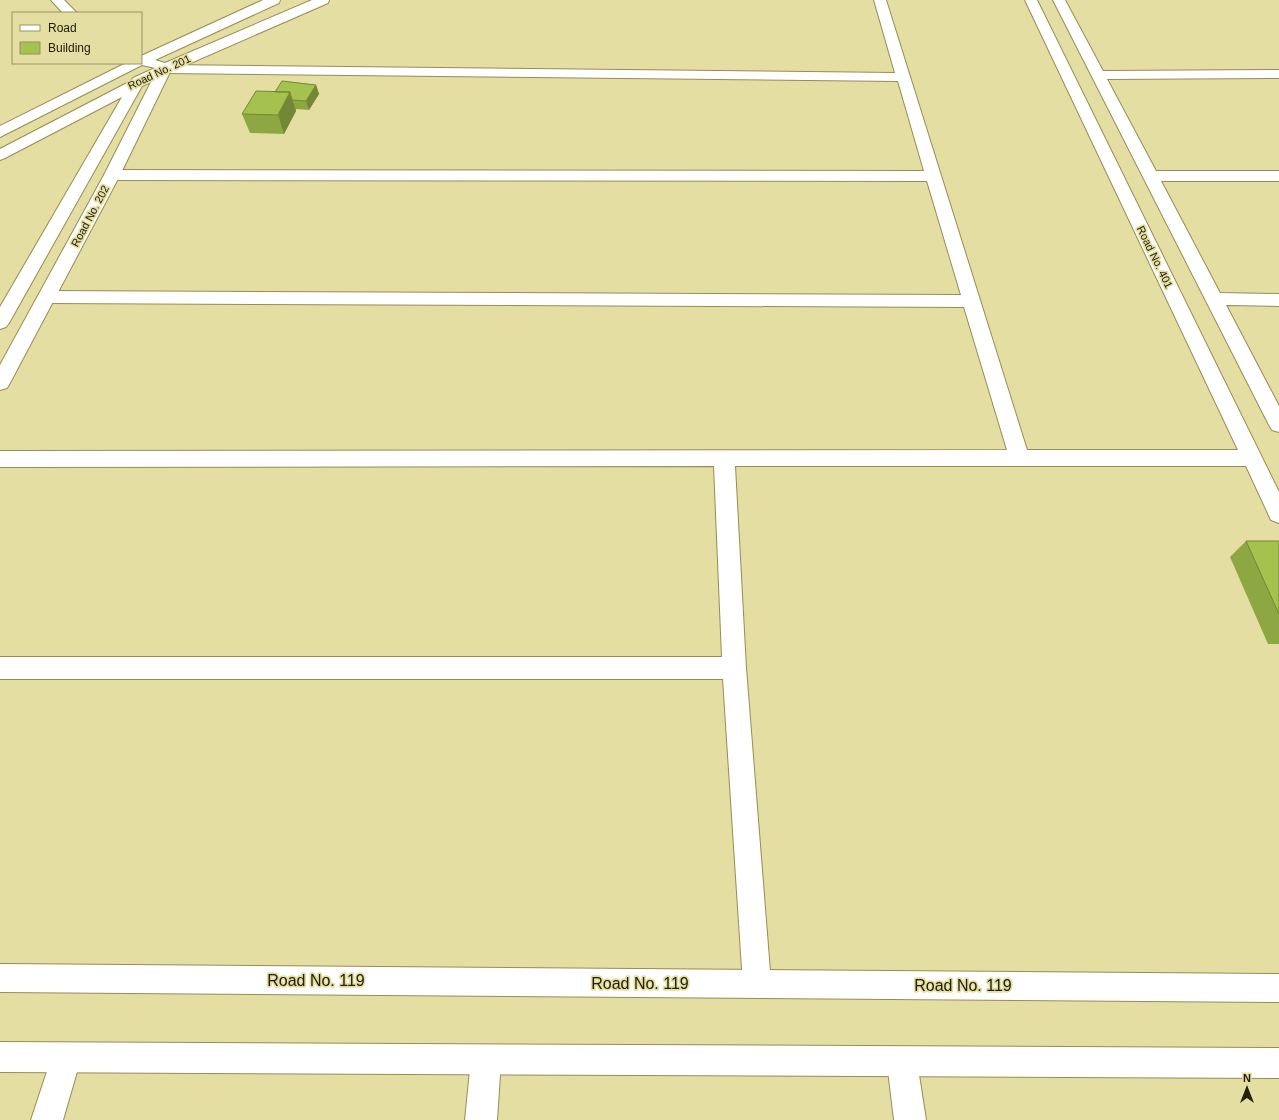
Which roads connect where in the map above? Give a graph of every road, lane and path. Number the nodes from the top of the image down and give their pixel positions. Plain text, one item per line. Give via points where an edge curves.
1 (57, 0) edge
2 (274, 0) edge
3 (323, 0) edge
4 (880, 0) edge
5 (1031, 0) edge
6 (1059, 0) edge
7 (69, 12) edge
8 (142, 62) edge
9 (142, 62) edge
10 (135, 64) edge
11 (141, 64) edge
12 (164, 69) junction
13 (1279, 74) edge
14 (1098, 75) junction
15 (903, 77) junction
16 (138, 81) junction
17 (0, 132) edge
18 (0, 155) edge
19 (112, 175) junction
20 (934, 176) junction
21 (1150, 176) junction
22 (1279, 176) edge
23 (47, 297) junction
24 (1214, 299) junction
25 (1279, 300) edge
26 (972, 301) junction
27 (0, 323) edge
28 (0, 383) edge
29 (1279, 425) edge
30 (724, 458) junction
31 (1019, 458) junction
32 (1252, 458) junction
33 (0, 459) edge
34 (1279, 514) edge
35 (0, 668) edge
36 (734, 668) junction
37 (0, 978) edge
38 (758, 984) junction
39 (1279, 988) edge
40 (0, 1057) edge
41 (66, 1058) junction
42 (486, 1060) junction
43 (902, 1062) junction
44 (1279, 1064) edge
45 (47, 1120) edge
46 (481, 1120) edge
47 (910, 1120) edge

1 - 7 street
2 - 8 street, Road No. 201
3 - 12 street, Road No. 201
4 - 15 street
5 - 32 street, Road No. 401
6 - 14 street
9 - 12 street via 159,65
10 - 17 street, Road No. 201
11 - 16 street, Road No. 202
12 - 15 street
12 - 16 street, Road No. 201
12 - 19 street, Road No. 202
13 - 14 street
14 - 21 street
15 - 20 street
16 - 18 street, Road No. 201
16 - 27 street, Road No. 202
19 - 20 street
19 - 23 street, Road No. 202
20 - 26 street
21 - 22 street
21 - 24 street
23 - 26 street
23 - 28 street, Road No. 202
24 - 25 street
24 - 29 street
26 - 31 street
30 - 31 street
30 - 33 street
30 - 36 street
31 - 32 street
32 - 34 street, Road No. 401
35 - 36 street
36 - 38 street
37 - 38 street, Road No. 119
38 - 39 street, Road No. 119
40 - 41 street
41 - 42 street
41 - 45 street
42 - 43 street
42 - 46 street
43 - 44 street
43 - 47 street

